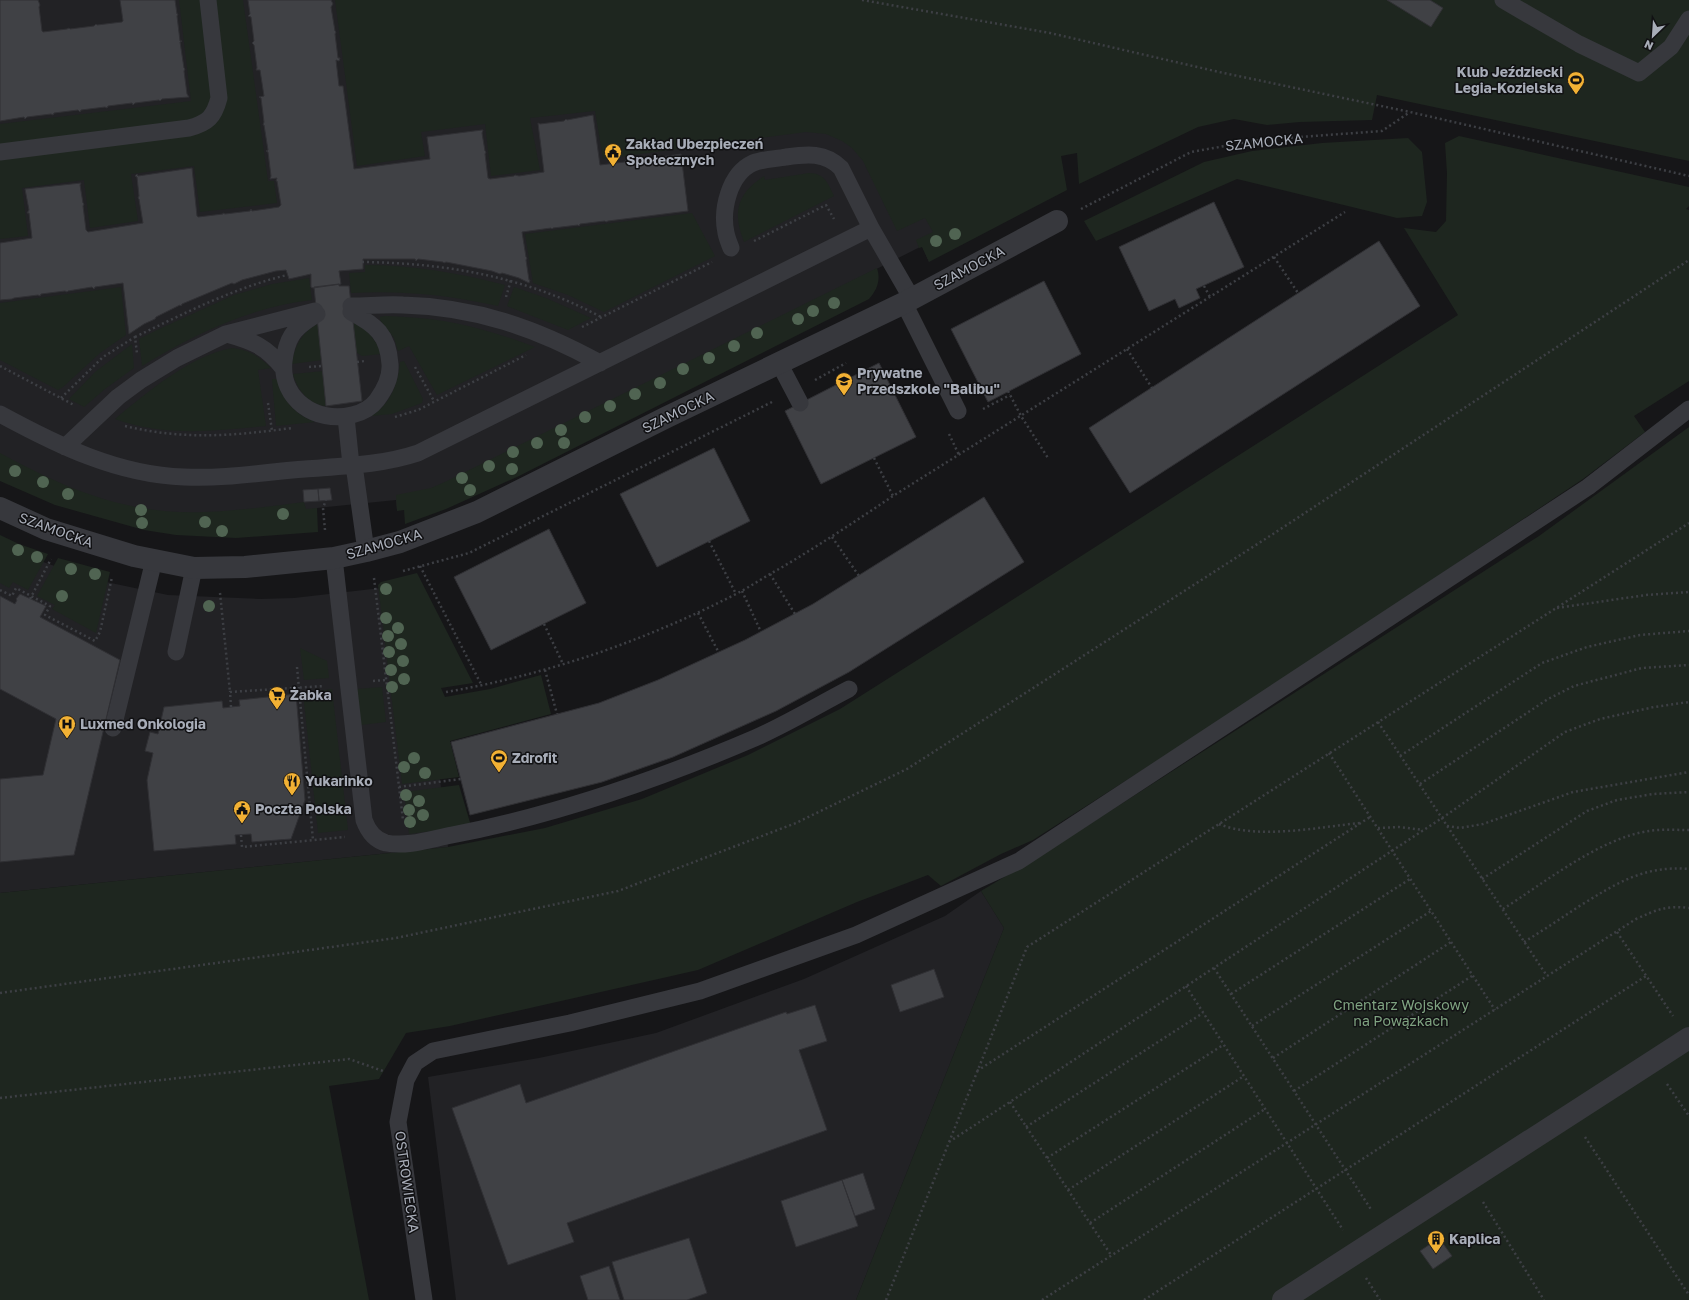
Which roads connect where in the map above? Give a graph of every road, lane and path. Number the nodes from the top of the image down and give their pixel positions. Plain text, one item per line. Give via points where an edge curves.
1 (208, 0) edge
2 (862, 0) edge
3 (1503, 0) edge
4 (1689, 18) edge
5 (1410, 112) junction
6 (0, 152) edge
7 (1689, 176) edge
8 (1345, 212) dead end
9 (1057, 221) joint
10 (871, 228) junction
11 (845, 241) junction
12 (749, 243) dead end
13 (731, 248) dead end
14 (1274, 257) junction
15 (1689, 260) edge
16 (714, 261) dead end
17 (362, 262) dead end
18 (288, 275) dead end
19 (1204, 286) dead end
20 (1298, 293) dead end
21 (1210, 297) junction
22 (908, 301) junction
23 (602, 317) junction
24 (226, 334) junction
25 (135, 337) junction
26 (556, 340) junction
27 (1128, 349) junction
28 (412, 360) dead end
29 (600, 362) junction
30 (778, 363) junction
31 (0, 366) edge
32 (283, 368) junction
33 (141, 380) junction
34 (1152, 388) dead end
35 (1008, 391) dead end
36 (61, 398) junction
37 (434, 401) junction
38 (800, 404) dead end
39 (1689, 409) edge
40 (958, 411) dead end
41 (0, 414) edge
42 (98, 416) junction
43 (1021, 416) junction
44 (346, 417) junction
45 (392, 417) dead end
46 (299, 427) dead end
47 (948, 432) dead end
48 (65, 447) junction
49 (959, 455) junction
50 (874, 458) dead end
51 (1048, 458) dead end
52 (352, 465) junction
53 (894, 496) junction
54 (326, 500) dead end
55 (0, 508) edge
56 (1689, 523) edge
57 (362, 525) junction
58 (325, 530) junction
59 (324, 534) dead end
60 (832, 537) junction
61 (709, 541) dead end
62 (400, 542) junction
63 (366, 551) junction
64 (52, 558) dead end
65 (334, 558) junction
66 (154, 560) junction
67 (420, 566) dead end
68 (194, 568) junction
69 (410, 570) dead end
70 (770, 574) junction
71 (112, 575) dead end
72 (859, 576) dead end
73 (374, 578) dead end
74 (0, 590) edge
75 (742, 590) junction
76 (220, 592) dead end
77 (1689, 592) edge
78 (736, 594) junction
79 (31, 597) junction
80 (1556, 609) junction
81 (698, 613) junction
82 (795, 614) dead end
83 (544, 624) dead end
84 (1689, 631) edge
85 (761, 632) dead end
86 (176, 652) dead end
87 (719, 653) dead end
88 (563, 664) junction
89 (1689, 665) edge
90 (297, 667) dead end
91 (545, 670) junction
92 (386, 680) junction
93 (349, 684) junction
94 (482, 686) junction
95 (300, 687) junction
96 (849, 689) dead end
97 (230, 692) junction
98 (446, 692) dead end
99 (1689, 702) edge
100 (231, 707) dead end
101 (557, 714) dead end
102 (1378, 722) junction
103 (113, 728) dead end
104 (1329, 753) junction
105 (1400, 756) junction
106 (1689, 772) edge
107 (461, 779) dead end
108 (1420, 784) junction
109 (399, 787) junction
110 (1689, 792) edge
111 (1370, 817) junction
112 (1442, 818) junction
113 (1360, 823) junction
114 (1218, 824) junction
115 (1447, 826) junction
116 (1378, 828) junction
117 (1424, 830) junction
118 (1689, 830) edge
119 (241, 834) dead end
120 (372, 834) junction
121 (313, 840) junction
122 (406, 844) junction
123 (1392, 851) junction
124 (1689, 869) edge
125 (1410, 879) junction
126 (1482, 879) junction
127 (1689, 908) edge
128 (1503, 909) junction
129 (1431, 910) junction
130 (1617, 932) junction
131 (1451, 942) junction
132 (1524, 942) junction
133 (1214, 968) junction
134 (1472, 976) junction
135 (1547, 976) junction
136 (1646, 976) junction
137 (1186, 986) junction
138 (0, 993) edge
139 (1231, 994) junction
140 (1495, 1010) junction
141 (1203, 1013) junction
142 (1252, 1026) junction
143 (1688, 1039) edge
144 (1223, 1045) junction
145 (1272, 1058) junction
146 (1652, 1062) junction
147 (977, 1071) junction
148 (1244, 1076) junction
149 (406, 1080) junction
150 (1294, 1091) junction
151 (0, 1098) edge
152 (1010, 1102) junction
153 (1265, 1109) junction
154 (1570, 1115) junction
155 (1689, 1116) edge
156 (1316, 1124) junction
157 (1026, 1127) junction
158 (949, 1142) junction
159 (1287, 1143) junction
160 (1047, 1158) junction
161 (1345, 1170) junction
162 (1469, 1180) junction
163 (1316, 1189) junction
164 (1068, 1190) junction
165 (1090, 1222) junction
166 (1386, 1233) junction
167 (1358, 1252) junction
168 (1111, 1255) junction
169 (1689, 1295) edge
170 (424, 1300) edge
171 (886, 1300) edge
172 (1042, 1300) edge
173 (1144, 1300) edge
174 (1283, 1300) edge
175 (1544, 1300) edge

1 - 6 lane via 219,98 216,110 202,125
2 - 5 path via 1050,33
3 - 4 lane via 1580,44 1639,73 1671,47
5 - 7 path
5 - 9 path, SZAMOCKA via 1382,131 1259,140 1191,152
8 - 14 path
9 - 22 street, SZAMOCKA
10 - 11 lane
10 - 13 lane via 841,168 827,157 806,154 752,164 736,178 730,191 725,220
10 - 22 lane
11 - 12 path via 826,205
11 - 29 lane
14 - 20 path
14 - 21 path
15 - 138 path via 1273,534 907,770 796,823 618,892 396,938
16 - 23 path
17 - 23 path via 421,264 478,273 541,290
18 - 25 path via 211,300
19 - 21 path
21 - 27 path
22 - 30 street, SZAMOCKA
22 - 40 lane
23 - 26 path
24 - 32 lane via 262,346
24 - 32 lane via 317,312 292,335 285,351
24 - 33 lane via 177,358
25 - 33 path
25 - 36 path via 103,357
26 - 29 lane
26 - 37 path
26 - 44 lane via 505,320 451,309 401,304 351,309 369,321 382,335 390,352 390,371 385,389 374,404 358,414
27 - 34 path
27 - 43 path
28 - 37 path
29 - 52 lane via 418,453 401,459
30 - 38 lane
30 - 62 street, SZAMOCKA via 477,512
31 - 36 path
32 - 44 lane via 292,394 308,410 324,416
33 - 42 lane
35 - 43 path
36 - 42 path
37 - 45 path via 411,412
39 - 149 lane, OSTROWIECKA via 1588,487 1019,861 856,935 700,991 570,1023 433,1051 415,1063
41 - 48 lane
42 - 46 path via 144,430 180,435 229,435
42 - 48 lane
43 - 49 path
43 - 51 path
44 - 52 lane
47 - 49 path
48 - 52 lane via 118,466 183,478
49 - 53 path
50 - 53 path
52 - 57 lane
53 - 60 path
54 - 58 path via 323,508
55 - 66 street, SZAMOCKA via 46,529
56 - 80 path
57 - 58 path
57 - 63 lane
58 - 59 path
60 - 70 path
60 - 72 path
61 - 78 path
62 - 63 street, SZAMOCKA
62 - 69 path
63 - 65 street, SZAMOCKA
64 - 79 path
65 - 68 street, SZAMOCKA via 245,567
65 - 93 lane
66 - 68 street, SZAMOCKA
66 - 103 lane
67 - 94 path
68 - 86 lane
70 - 75 path
70 - 82 path
71 - 79 path via 100,632 95,641 45,615 50,606
73 - 92 path
74 - 79 path via 12,596 16,588
75 - 78 path
75 - 85 path
76 - 97 path
77 - 80 path via 1646,595
78 - 81 path
80 - 102 path
81 - 87 path
81 - 88 path via 659,630
83 - 88 path
84 - 105 path via 1640,635 1587,647 1542,663
88 - 91 path
89 - 108 path via 1642,668 1574,686 1548,700
90 - 95 path
91 - 94 path
91 - 101 path
92 - 93 path
92 - 109 path
93 - 95 path
93 - 120 lane via 364,820
94 - 98 path
95 - 97 path
95 - 121 path
96 - 122 lane via 756,738 603,797 475,830
97 - 100 path
99 - 112 path via 1600,719 1565,732
102 - 104 path
102 - 105 path
104 - 111 path
104 - 114 path
105 - 108 path
106 - 115 path via 1573,792 1483,824 1460,828
107 - 109 path
108 - 112 path
109 - 122 path
110 - 126 path via 1617,800 1587,811
111 - 113 path
111 - 116 path
112 - 115 path
112 - 117 path
113 - 114 path via 1272,832 1229,829
113 - 147 path
114 - 147 path via 1027,947
115 - 126 path
116 - 117 path
116 - 123 path
117 - 123 path
118 - 128 path via 1649,831 1619,840 1592,852
119 - 121 path via 242,847
120 - 121 path
120 - 122 lane via 377,840 385,843
123 - 125 path
123 - 133 path
124 - 132 path via 1675,868 1643,873 1614,884
125 - 129 path
125 - 139 path
126 - 128 path
127 - 130 path via 1657,909
128 - 132 path
129 - 131 path
129 - 142 path
130 - 135 path
130 - 136 path
131 - 134 path
131 - 145 path
132 - 135 path
133 - 137 path
133 - 139 path
134 - 140 path
134 - 150 path
135 - 140 path
136 - 143 path
136 - 161 path
137 - 141 path
137 - 152 path
139 - 142 path
140 - 156 path
141 - 144 path
141 - 157 path
142 - 145 path
143 - 146 street
144 - 148 path
144 - 160 path
145 - 150 path
146 - 154 street
146 - 155 path
147 - 158 path
148 - 153 path
148 - 164 path
149 - 151 path via 349,1059
149 - 170 lane, OSTROWIECKA via 398,1122
150 - 156 path
152 - 157 path
152 - 158 path
153 - 159 path
153 - 165 path
154 - 162 street
154 - 169 path
156 - 159 path
156 - 161 path
157 - 160 path
158 - 171 path
159 - 163 path
159 - 168 path
160 - 164 path
161 - 163 path
161 - 166 path
162 - 166 street
162 - 175 path
163 - 167 path
163 - 173 path
164 - 165 path
165 - 168 path
166 - 167 street
167 - 174 street
168 - 172 path

